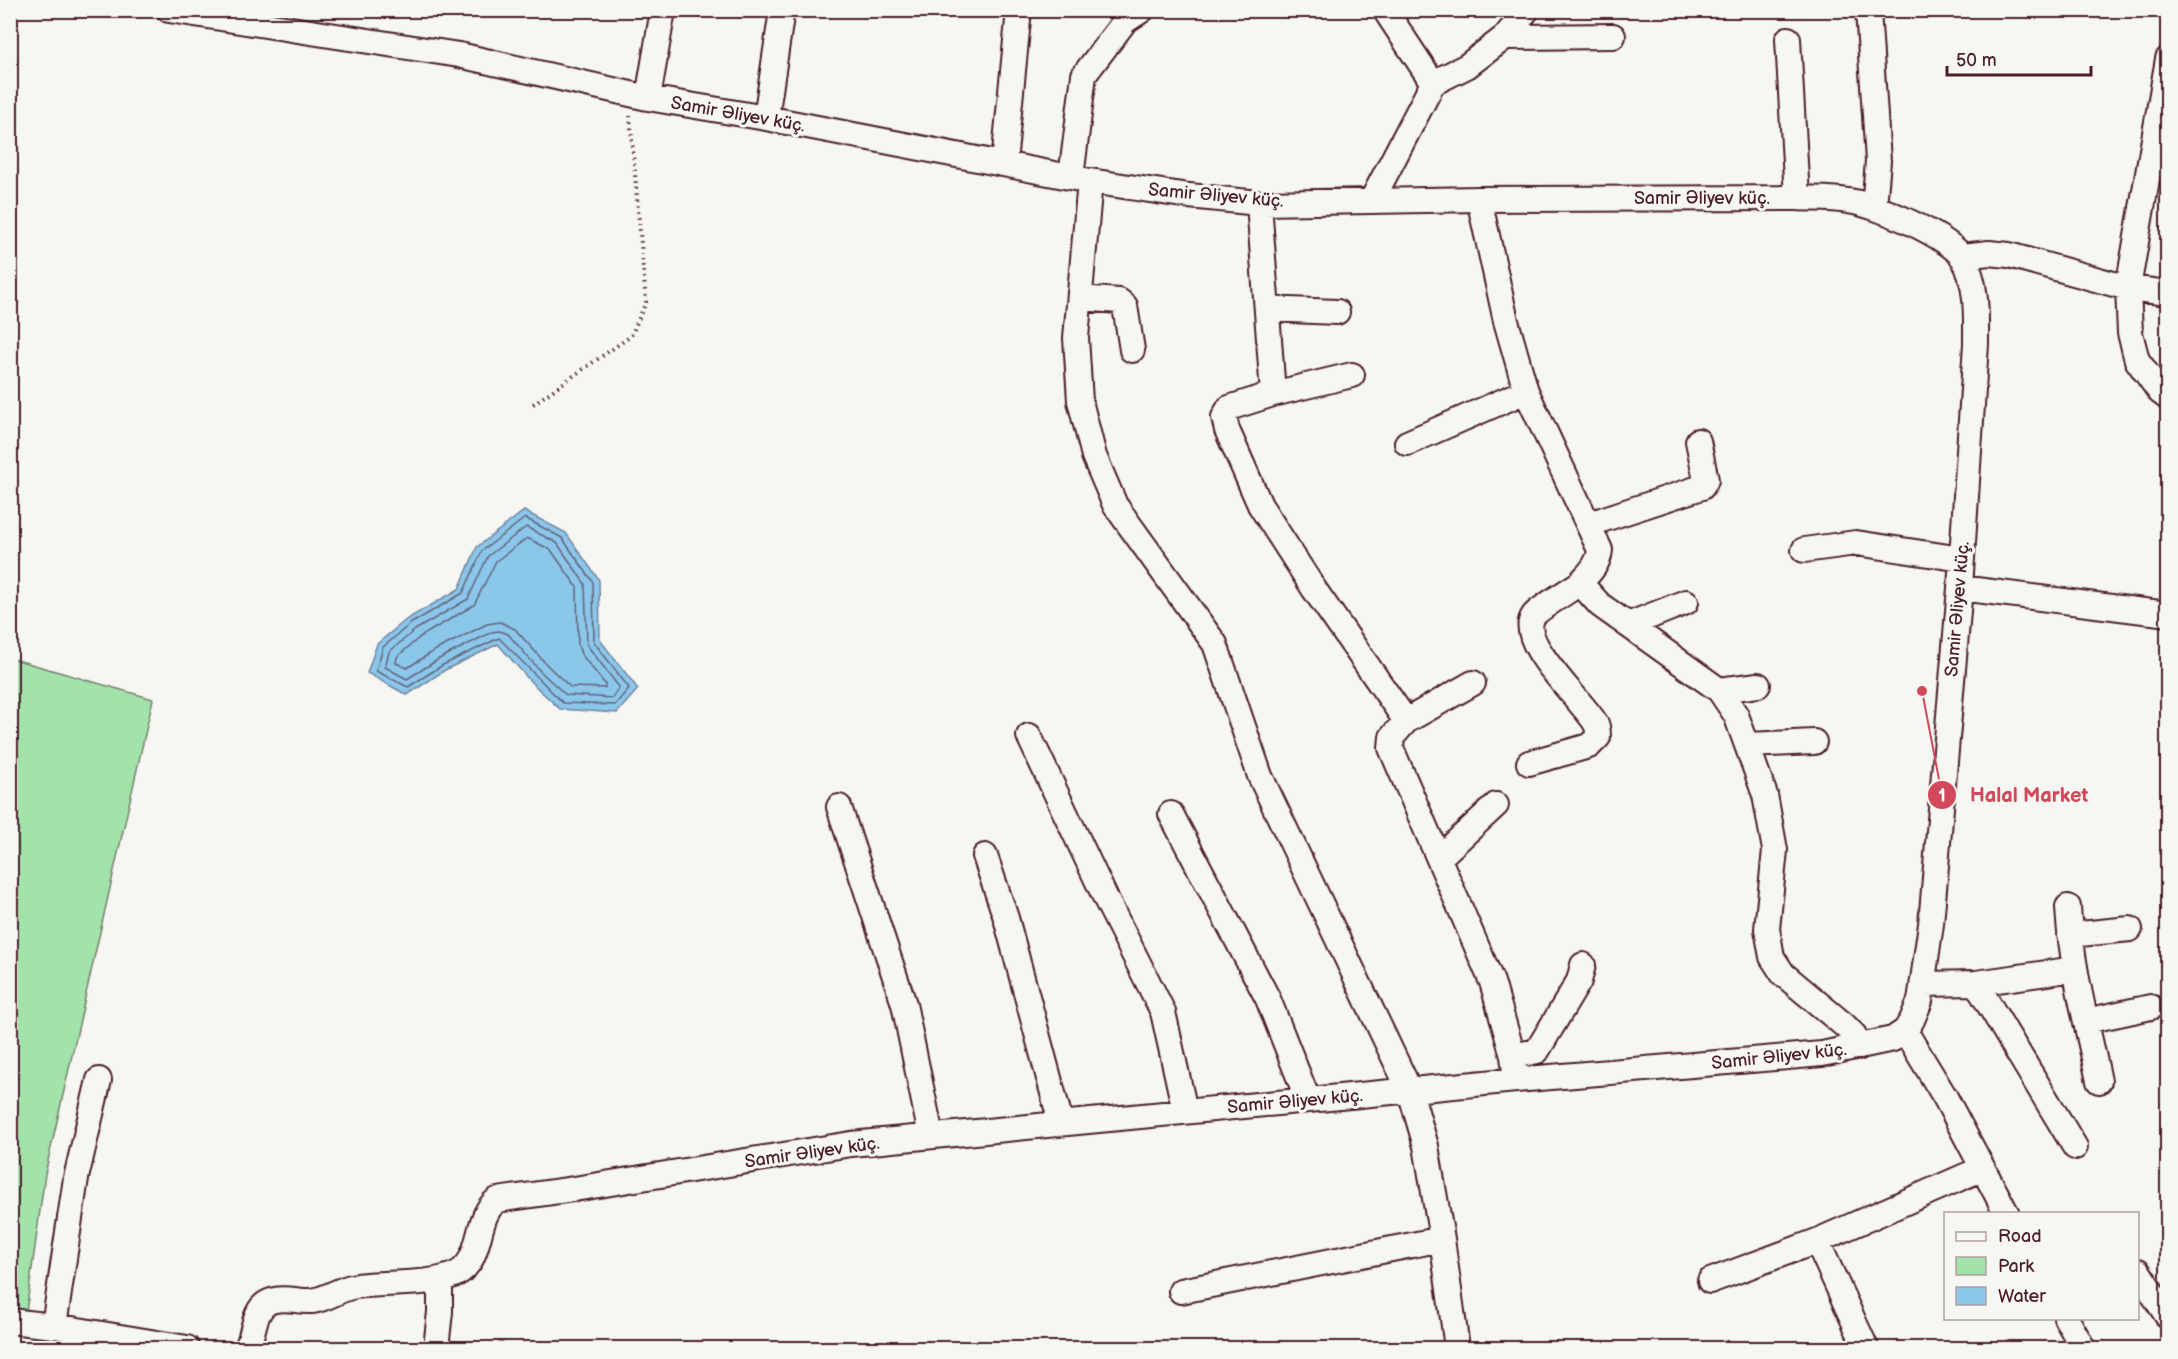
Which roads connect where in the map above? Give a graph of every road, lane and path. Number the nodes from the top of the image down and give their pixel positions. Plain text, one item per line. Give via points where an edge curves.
1 (169, 10) edge
2 (663, 10) edge
3 (782, 10) edge
4 (1019, 10) edge
5 (1142, 10) edge
6 (1385, 10) edge
7 (1527, 10) edge
8 (1868, 10) edge
9 (1613, 36) dead end
10 (1505, 37) junction
11 (1788, 39) dead end
12 (2168, 59) edge
13 (1434, 83) junction
14 (640, 96) junction
15 (766, 118) junction
16 (1005, 163) junction
17 (1080, 179) junction
18 (1797, 198) junction
19 (1479, 199) junction
20 (1372, 200) junction
21 (1259, 203) junction
22 (1874, 207) junction
23 (1962, 256) junction
24 (2128, 288) junction
25 (2168, 293) edge
26 (1080, 297) junction
27 (1267, 309) junction
28 (1337, 312) dead end
29 (1132, 350) dead end
30 (1353, 375) dead end
31 (1526, 391) junction
32 (1273, 394) junction
33 (2168, 398) edge
34 (532, 404) dead end
35 (1698, 441) dead end
36 (1407, 443) dead end
37 (1589, 524) junction
38 (1804, 550) dead end
39 (1962, 559) junction
40 (1580, 583) junction
41 (1960, 588) junction
42 (1686, 602) dead end
43 (2168, 614) edge
44 (1628, 625) junction
45 (1473, 683) dead end
46 (1758, 685) dead end
47 (1719, 690) junction
48 (1406, 721) junction
49 (1029, 735) dead end
50 (1814, 742) dead end
51 (1747, 745) junction
52 (1529, 763) dead end
53 (1496, 805) dead end
54 (839, 807) dead end
55 (1171, 814) dead end
56 (985, 856) dead end
57 (1440, 856) junction
58 (2068, 907) dead end
59 (2130, 929) dead end
60 (2070, 935) junction
61 (1583, 965) dead end
62 (2075, 969) junction
63 (1976, 983) junction
64 (1923, 984) junction
65 (2151, 1007) dead end
66 (2086, 1021) junction
67 (1905, 1030) junction
68 (1860, 1047) junction
69 (1514, 1068) junction
70 (99, 1080) dead end
71 (2099, 1081) dead end
72 (1410, 1091) junction
73 (1308, 1100) junction
74 (1185, 1111) junction
75 (1061, 1123) junction
76 (931, 1136) junction
77 (2075, 1147) dead end
78 (1982, 1169) junction
79 (2006, 1212) edge
80 (1442, 1239) junction
81 (1818, 1241) junction
82 (2139, 1273) edge
83 (440, 1279) junction
84 (1710, 1281) dead end
85 (1181, 1291) dead end
86 (2168, 1317) edge
87 (2067, 1320) edge
88 (10, 1321) edge
89 (54, 1326) junction
90 (89, 1341) edge
91 (1863, 1347) edge
92 (187, 1348) edge
93 (247, 1348) edge
94 (436, 1348) edge
95 (1457, 1348) edge
96 (2083, 1348) edge

1 - 14 street, Samir Əliyev küç. via 459,55
2 - 14 street
3 - 15 street
4 - 16 street
5 - 17 street via 1125,21 1084,75
6 - 13 street
7 - 10 street
8 - 22 street via 1878,161
9 - 10 street
10 - 13 street via 1467,66
11 - 18 street
12 - 24 street
13 - 20 street
14 - 15 street, Samir Əliyev küç.
14 - 34 path via 631,133 646,302 631,336
15 - 16 street, Samir Əliyev küç.
16 - 17 street, Samir Əliyev küç.
17 - 21 street, Samir Əliyev küç.
17 - 26 street
18 - 19 street, Samir Əliyev küç.
18 - 22 street, Samir Əliyev küç.
19 - 20 street, Samir Əliyev küç.
19 - 31 street
20 - 21 street, Samir Əliyev küç.
21 - 27 street
22 - 23 street, Samir Əliyev küç. via 1926,231
23 - 24 street via 2009,255
23 - 39 street, Samir Əliyev küç. via 1973,288 1976,334
24 - 25 street
24 - 33 street via 2130,333 2137,360
26 - 29 street via 1119,301 1125,306
26 - 72 street via 1076,338 1080,401 1094,456 1115,505 1215,644 1260,776
27 - 28 street
27 - 32 street
30 - 32 street
31 - 36 street
31 - 37 street
32 - 48 street via 1229,408 1224,417 1227,430 1260,505
35 - 37 street via 1706,480 1702,487
37 - 40 street via 1600,557
38 - 39 street via 1856,543
39 - 41 street, Samir Əliyev küç.
40 - 44 street via 1600,605
40 - 52 street via 1534,615 1531,625 1536,644 1550,668 1597,724 1598,737 1589,746
41 - 43 street
41 - 64 street, Samir Əliyev küç.
42 - 44 street
44 - 47 street
45 - 48 street
46 - 47 street
47 - 51 street via 1736,715
48 - 57 street via 1392,737 1391,748
49 - 74 street via 1164,1012
50 - 51 street
51 - 68 street via 1765,795 1775,850 1767,929 1772,957 1783,974 1849,1030
53 - 57 street
54 - 76 street via 904,1004
55 - 73 street via 1268,999
56 - 75 street via 1006,918
57 - 69 street via 1492,982
58 - 60 street
59 - 60 street
60 - 62 street
61 - 69 street via 1579,981 1537,1051
62 - 63 street
62 - 66 street
63 - 64 street
63 - 77 street
64 - 67 street, Samir Əliyev küç.
65 - 66 street
66 - 71 street
67 - 68 street, Samir Əliyev küç. via 1893,1039
67 - 78 street
68 - 69 street, Samir Əliyev küç. via 1821,1054
69 - 72 street, Samir Əliyev küç.
70 - 89 street via 76,1178
72 - 73 street, Samir Əliyev küç.
72 - 80 street via 1426,1146
73 - 74 street, Samir Əliyev küç.
74 - 75 street, Samir Əliyev küç.
75 - 76 street, Samir Əliyev küç.
76 - 83 street, Samir Əliyev küç. via 830,1147 497,1200 488,1207 468,1263 458,1273
78 - 79 street
78 - 81 street
80 - 85 street
80 - 95 street
81 - 84 street
81 - 91 street
82 - 86 street
83 - 93 street, Samir Əliyev küç. via 353,1286 311,1301 267,1303 260,1311
83 - 94 street
87 - 96 street
88 - 89 street
89 - 90 street
90 - 92 street

